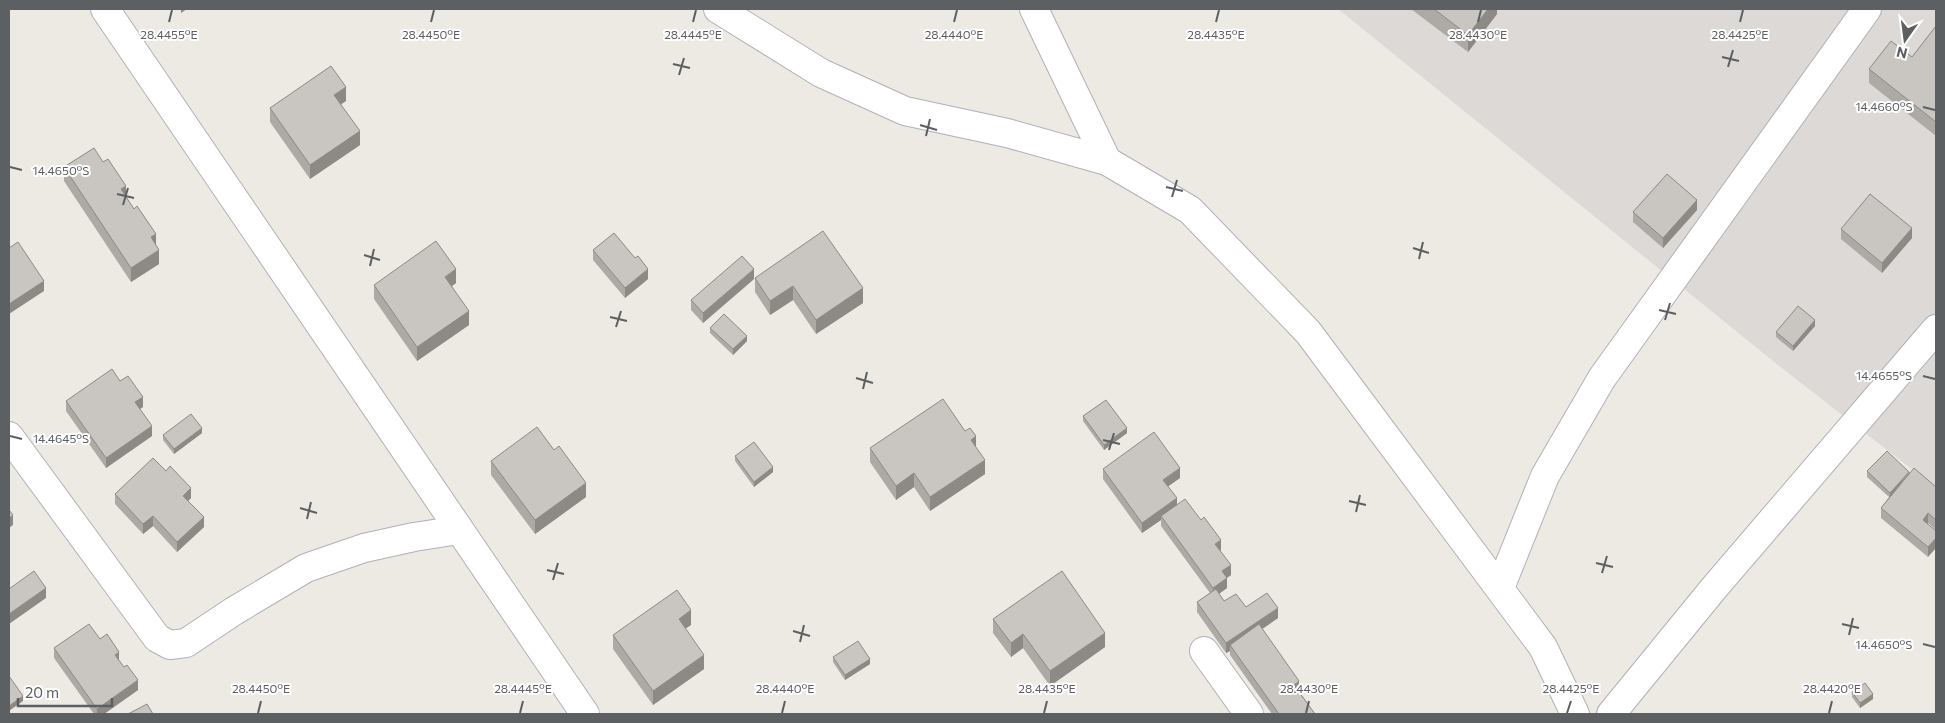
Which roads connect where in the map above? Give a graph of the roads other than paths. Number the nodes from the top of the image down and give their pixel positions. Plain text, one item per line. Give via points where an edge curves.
1 (104, 9) edge
2 (718, 9) edge
3 (1034, 9) edge
4 (1867, 9) edge
5 (1107, 161) junction
6 (1936, 329) edge
7 (9, 436) edge
8 (459, 530) junction
9 (1500, 588) junction
10 (1204, 651) dead end
11 (585, 714) edge
12 (1249, 714) edge
13 (1575, 714) edge
14 (1610, 714) edge

1 - 8 street
2 - 5 street via 821,73 905,111 1007,133
3 - 5 street
4 - 9 street via 1602,378 1545,476
5 - 9 street via 1190,210 1308,332
6 - 14 street
7 - 8 street via 157,638 170,644 186,643 306,568 364,548
8 - 11 street
9 - 13 street via 1542,647
10 - 12 street

